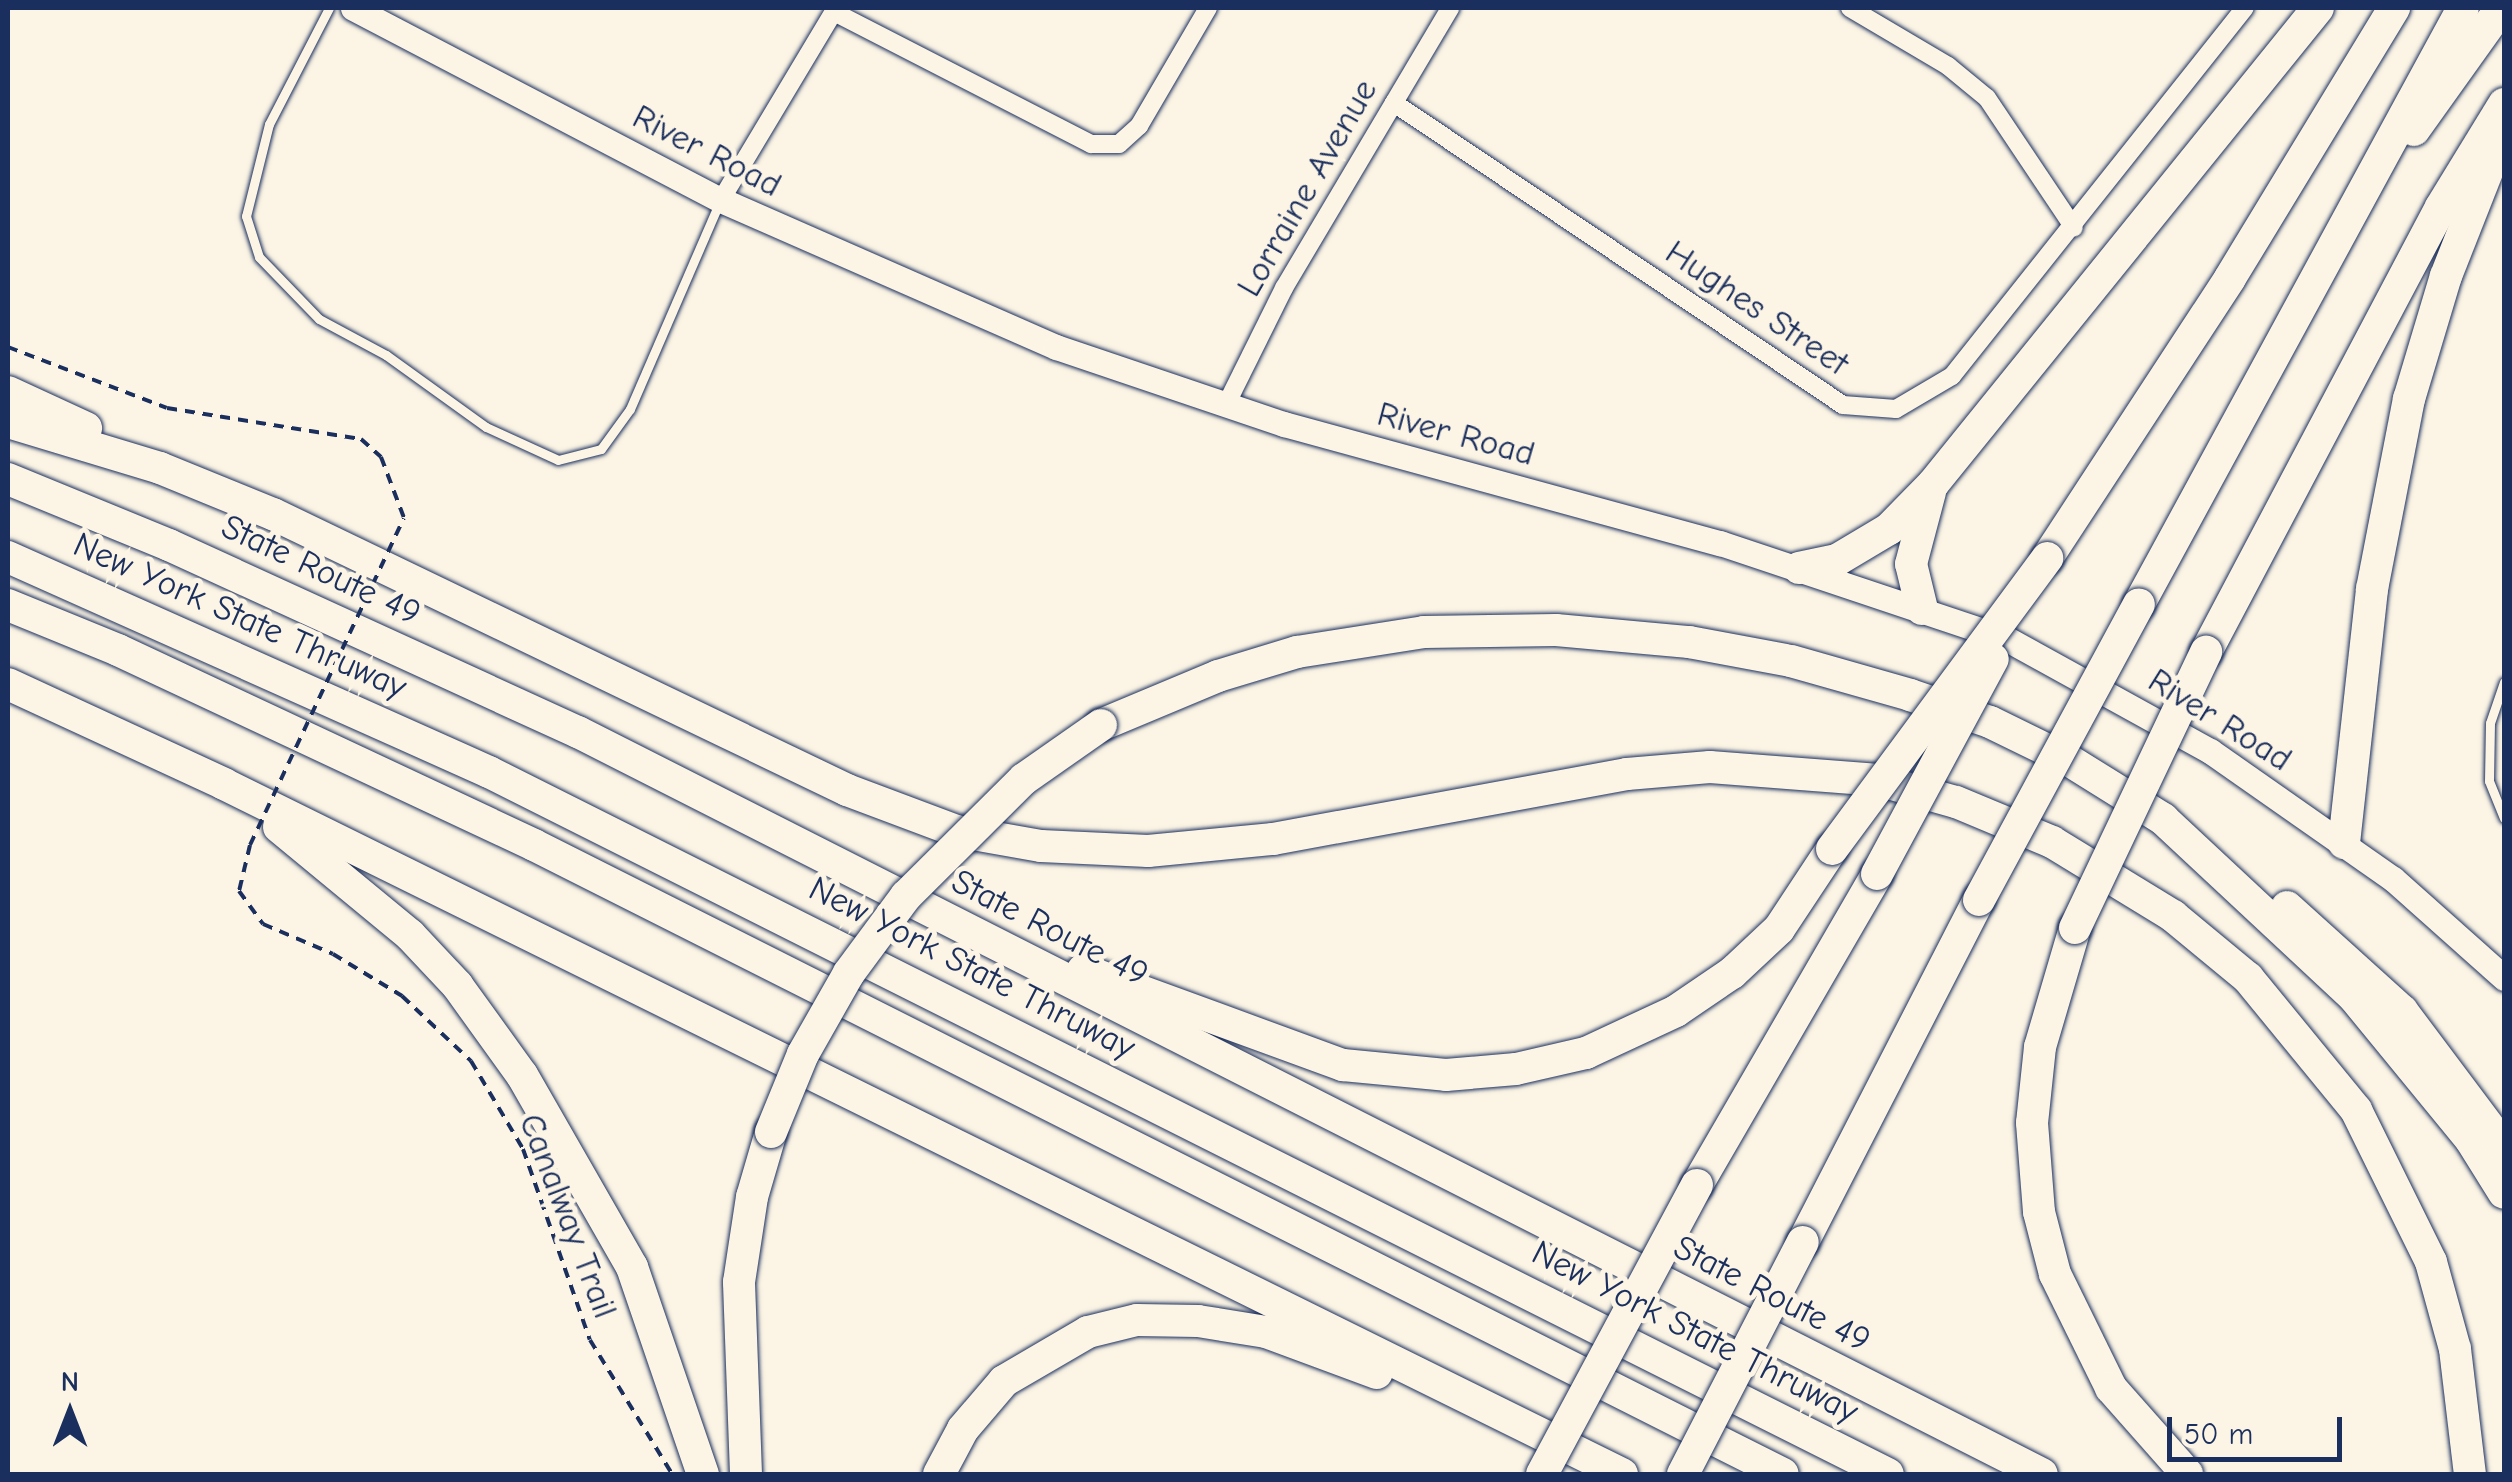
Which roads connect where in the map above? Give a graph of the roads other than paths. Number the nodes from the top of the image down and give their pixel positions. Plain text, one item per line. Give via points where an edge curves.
1 (329, 8) edge
2 (353, 8) edge
3 (1208, 8) edge
4 (1450, 8) edge
5 (1850, 8) edge
6 (2245, 8) edge
7 (2318, 8) edge
8 (2394, 8) edge
9 (2463, 8) edge
10 (2501, 8) edge
11 (835, 10) edge
12 (1394, 103) junction
13 (2504, 104) edge
14 (2504, 129) edge
15 (721, 200) junction
16 (2346, 222) junction
17 (2074, 228) junction
18 (8, 392) edge
19 (1226, 405) junction
20 (8, 422) edge
21 (160, 468) junction
22 (8, 479) edge
23 (1933, 484) junction
24 (8, 557) edge
25 (2047, 558) junction
26 (1799, 568) junction
27 (8, 605) edge
28 (1922, 608) junction
29 (2504, 682) edge
30 (8, 684) edge
31 (224, 784) junction
32 (2504, 818) edge
33 (2163, 819) junction
34 (2344, 843) junction
35 (955, 924) junction
36 (2504, 978) edge
37 (2504, 1147) edge
38 (2504, 1193) edge
39 (1521, 1424) junction
40 (704, 1474) edge
41 (746, 1474) edge
42 (939, 1474) edge
43 (1542, 1474) edge
44 (1622, 1474) edge
45 (1682, 1474) edge
46 (1783, 1474) edge
47 (1888, 1474) edge
48 (2042, 1474) edge
49 (2187, 1474) edge
50 (2470, 1474) edge

1 - 15 lane via 270,124 246,216 259,257 318,319 386,355 486,427 558,460 600,449 630,410
2 - 15 main road, River Road
3 - 11 street via 1139,126 1119,144 1090,144
4 - 12 street, Lorraine Avenue
5 - 17 street via 1948,66 1986,98
6 - 17 street, Hughes Street
7 - 23 highway
8 - 25 highway via 2230,278
9 - 16 highway
10 - 16 highway
11 - 15 street
12 - 17 street, Hughes Street via 1843,405 1866,410 1896,409 1952,376
12 - 19 street, Lorraine Avenue via 1284,288
13 - 49 highway, bridge via 2441,207 2206,652 2075,928 2040,1047 2032,1123 2039,1212 2055,1274 2111,1388
14 - 34 highway via 2446,276 2409,399 2372,589
15 - 19 main road, River Road via 1039,340
16 - 45 highway, bridge via 1980,900
18 - 21 highway
19 - 26 main road, River Road
20 - 21 highway
21 - 50 highway via 273,514 847,790 956,831 1041,846 1148,851 1272,840 1627,774 1710,767 1878,780 1956,802 2052,842 2173,916 2248,978 2356,1110 2431,1262 2455,1349
22 - 35 highway, State Route 49 via 169,544 578,732
23 - 26 highway via 1889,530 1837,560
23 - 28 highway via 1916,526 1912,564
24 - 47 highway, New York State Thruway via 490,772
25 - 35 highway, bridge via 1779,930 1676,1011 1586,1053 1446,1075 1343,1065
25 - 43 highway, bridge
26 - 28 main road, River Road
27 - 46 highway via 534,845
28 - 34 main road, River Road via 2007,639 2098,684
29 - 32 lane via 2490,723 2488,781
30 - 31 highway
31 - 39 highway
31 - 40 highway via 410,935 457,984 522,1075 632,1268
33 - 37 highway via 2329,939 2402,1011
33 - 38 highway via 2354,996 2471,1140
33 - 41 highway, bridge via 2070,761 1990,722 1791,660 1651,638 1556,630 1368,638 1218,676 1101,725 1024,779 906,896 830,1005 770,1132 752,1197 739,1282
34 - 36 main road, River Road
35 - 48 highway, State Route 49
39 - 42 highway via 1266,1332 1137,1320 1088,1332 1004,1381 963,1429
39 - 44 highway

